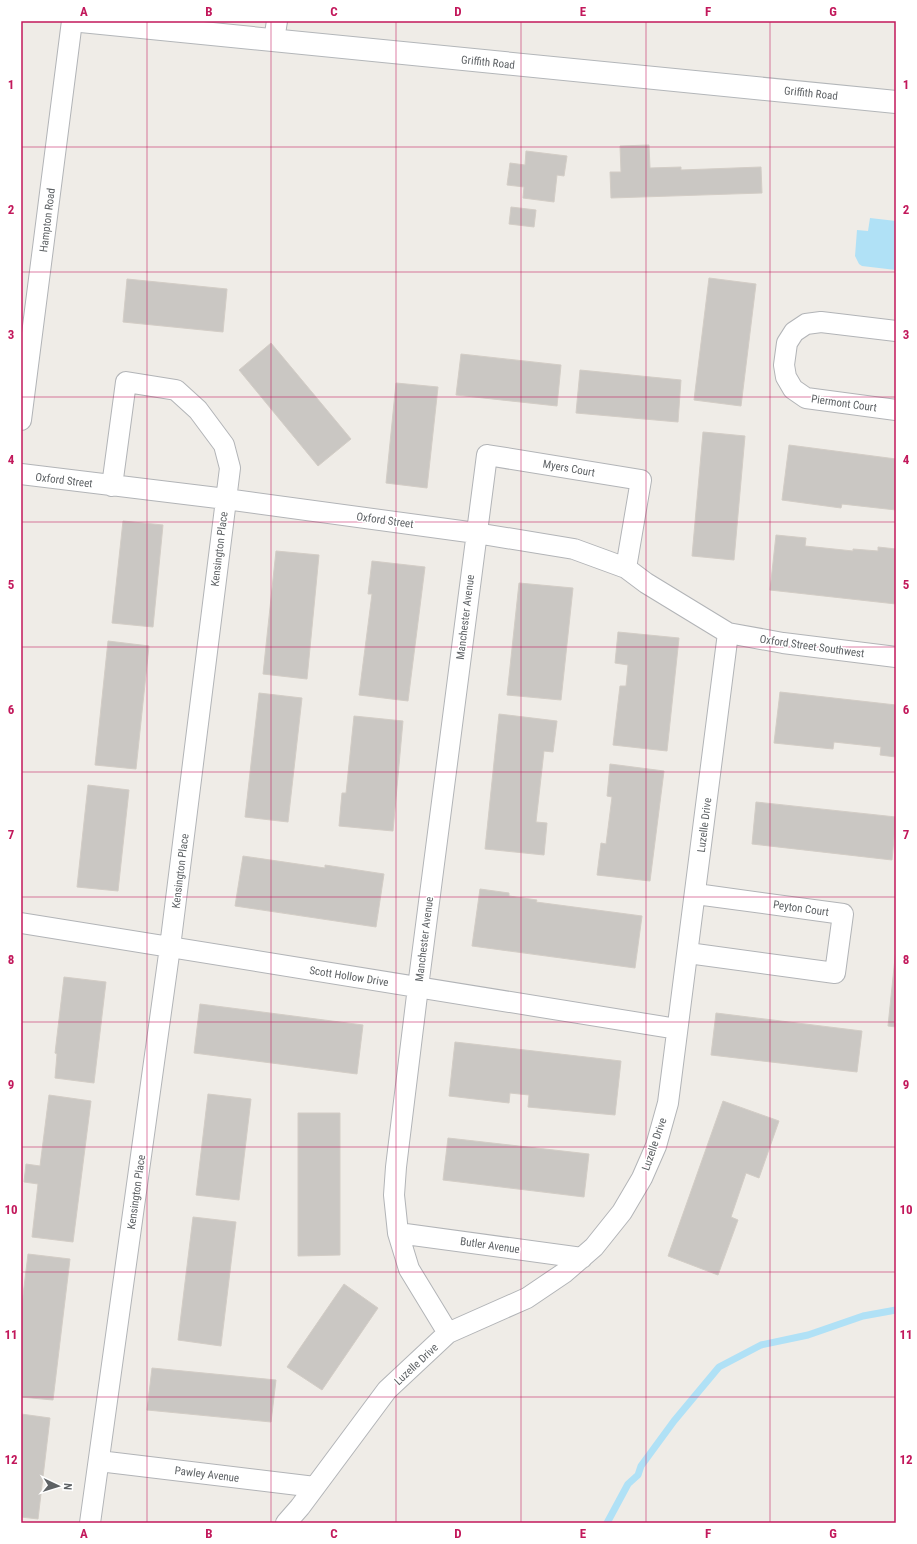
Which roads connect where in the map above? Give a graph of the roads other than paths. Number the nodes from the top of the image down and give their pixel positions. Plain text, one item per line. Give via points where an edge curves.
1 (72, 21) edge
2 (81, 21) edge
3 (275, 31) edge
4 (896, 102) edge
5 (896, 331) edge
6 (896, 410) edge
7 (21, 420) edge
8 (21, 474) edge
9 (112, 486) junction
10 (226, 499) junction
11 (476, 533) junction
12 (626, 568) junction
13 (728, 632) junction
14 (896, 657) edge
15 (696, 894) junction
16 (21, 923) edge
17 (170, 947) junction
18 (688, 952) junction
19 (418, 987) junction
20 (677, 1029) junction
21 (398, 1233) junction
22 (582, 1258) junction
23 (448, 1333) junction
24 (99, 1461) junction
25 (315, 1487) junction
26 (90, 1523) edge
27 (286, 1523) edge

1 - 7 street, Hampton Road
2 - 3 street, Griffith Road
3 - 4 street, Griffith Road
5 - 6 street, Piermont Court via 821,322 806,324 794,332 787,343 784,365 786,377 793,389 806,398
8 - 9 street, Oxford Street
9 - 10 street, Oxford Street
9 - 10 street, Kensington Place via 126,382 176,390 198,410 224,445 230,468
10 - 11 street, Oxford Street
10 - 17 street, Kensington Place
11 - 12 street, Oxford Street via 574,549
11 - 12 street, Myers Court via 487,454 641,480
11 - 19 street, Manchester Avenue
12 - 13 street, Oxford Street via 646,583
13 - 14 street, Oxford Street Southwest via 783,643
13 - 15 street, Luzelle Drive
15 - 18 street, Luzelle Drive
15 - 18 street, Peyton Court via 843,914 835,973
16 - 17 street, Scott Hollow Drive
17 - 19 street, Scott Hollow Drive
17 - 24 street, Kensington Place
18 - 20 street, Luzelle Drive
19 - 20 street, Scott Hollow Drive
19 - 21 street, Manchester Avenue via 396,1167 394,1195
20 - 22 street, Luzelle Drive via 668,1103 656,1146 642,1178 622,1212
21 - 22 street, Butler Avenue
21 - 23 street, Manchester Avenue via 409,1269
22 - 23 street, Luzelle Drive via 564,1274 527,1298
23 - 25 street, Luzelle Drive via 387,1390
24 - 25 street, Pawley Avenue
24 - 26 street, Kensington Place
25 - 27 street, Luzelle Drive

